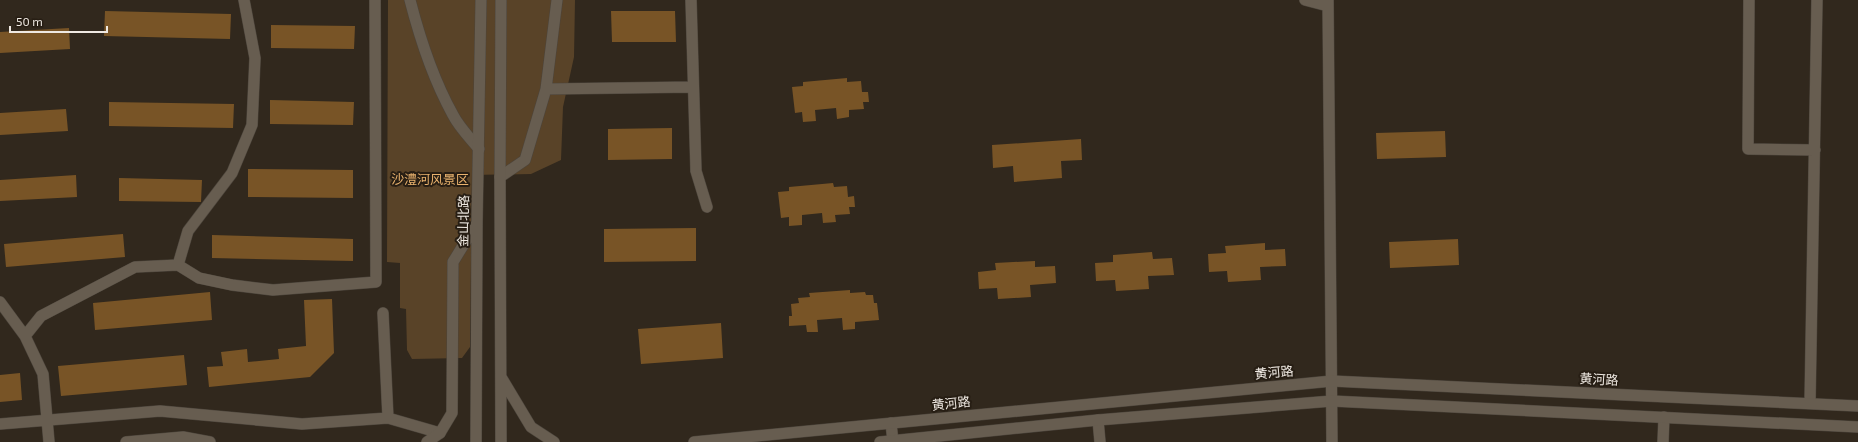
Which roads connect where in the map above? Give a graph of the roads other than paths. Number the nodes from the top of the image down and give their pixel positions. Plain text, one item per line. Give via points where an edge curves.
1 (244, 0) edge
2 (375, 0) edge
3 (410, 0) edge
4 (481, 0) edge
5 (501, 0) edge
6 (557, 0) edge
7 (691, 0) edge
8 (1305, 0) edge
9 (1749, 0) edge
10 (1817, 0) edge
11 (1328, 3) edge
12 (693, 87) junction
13 (546, 89) junction
14 (479, 149) junction
15 (1815, 150) junction
16 (500, 177) junction
17 (708, 207) dead end
18 (477, 223) junction
19 (178, 265) junction
20 (0, 302) edge
21 (383, 313) dead end
22 (25, 336) junction
23 (501, 376) junction
24 (1332, 380) junction
25 (1332, 401) junction
26 (1810, 403) junction
27 (1858, 406) edge
28 (1664, 417) junction
29 (388, 418) junction
30 (47, 420) junction
31 (1098, 420) junction
32 (891, 423) junction
33 (0, 424) edge
34 (1858, 427) edge
35 (440, 433) junction
36 (186, 440) edge
37 (893, 441) edge
38 (49, 442) edge
39 (126, 442) edge
40 (210, 442) edge
41 (427, 442) edge
42 (476, 442) edge
43 (501, 442) edge
44 (554, 442) edge
45 (694, 442) edge
46 (880, 442) edge
47 (1100, 442) edge
48 (1332, 442) edge
49 (1663, 442) edge

1 - 19 street via 255,58 252,125 232,173 188,231
2 - 19 street via 376,282 273,290 199,278
3 - 14 street via 416,25 435,77 453,116
4 - 14 street, 金山北路
5 - 16 street
6 - 13 street
7 - 12 street
8 - 11 street
9 - 15 street via 1748,149
10 - 15 street
11 - 24 street
12 - 13 street
12 - 17 street via 696,171
13 - 16 street via 525,160
14 - 18 street, 金山北路
15 - 26 street
16 - 23 street
18 - 35 street via 453,262 452,413
18 - 42 street, 金山北路
19 - 22 street via 135,267 41,316
20 - 22 street
21 - 29 street
22 - 30 street via 43,374
23 - 43 street
23 - 44 street via 530,427
24 - 25 street
24 - 26 street, 黄河路
24 - 32 street, 黄河路
25 - 28 street
25 - 31 street
25 - 48 street
26 - 27 street, 黄河路
28 - 34 street
28 - 49 street
29 - 30 street via 302,424 160,411
29 - 35 street
30 - 33 street
30 - 38 street
31 - 37 street
31 - 47 street
32 - 37 street
32 - 45 street, 黄河路
35 - 41 street
36 - 39 street
36 - 40 street
37 - 46 street

